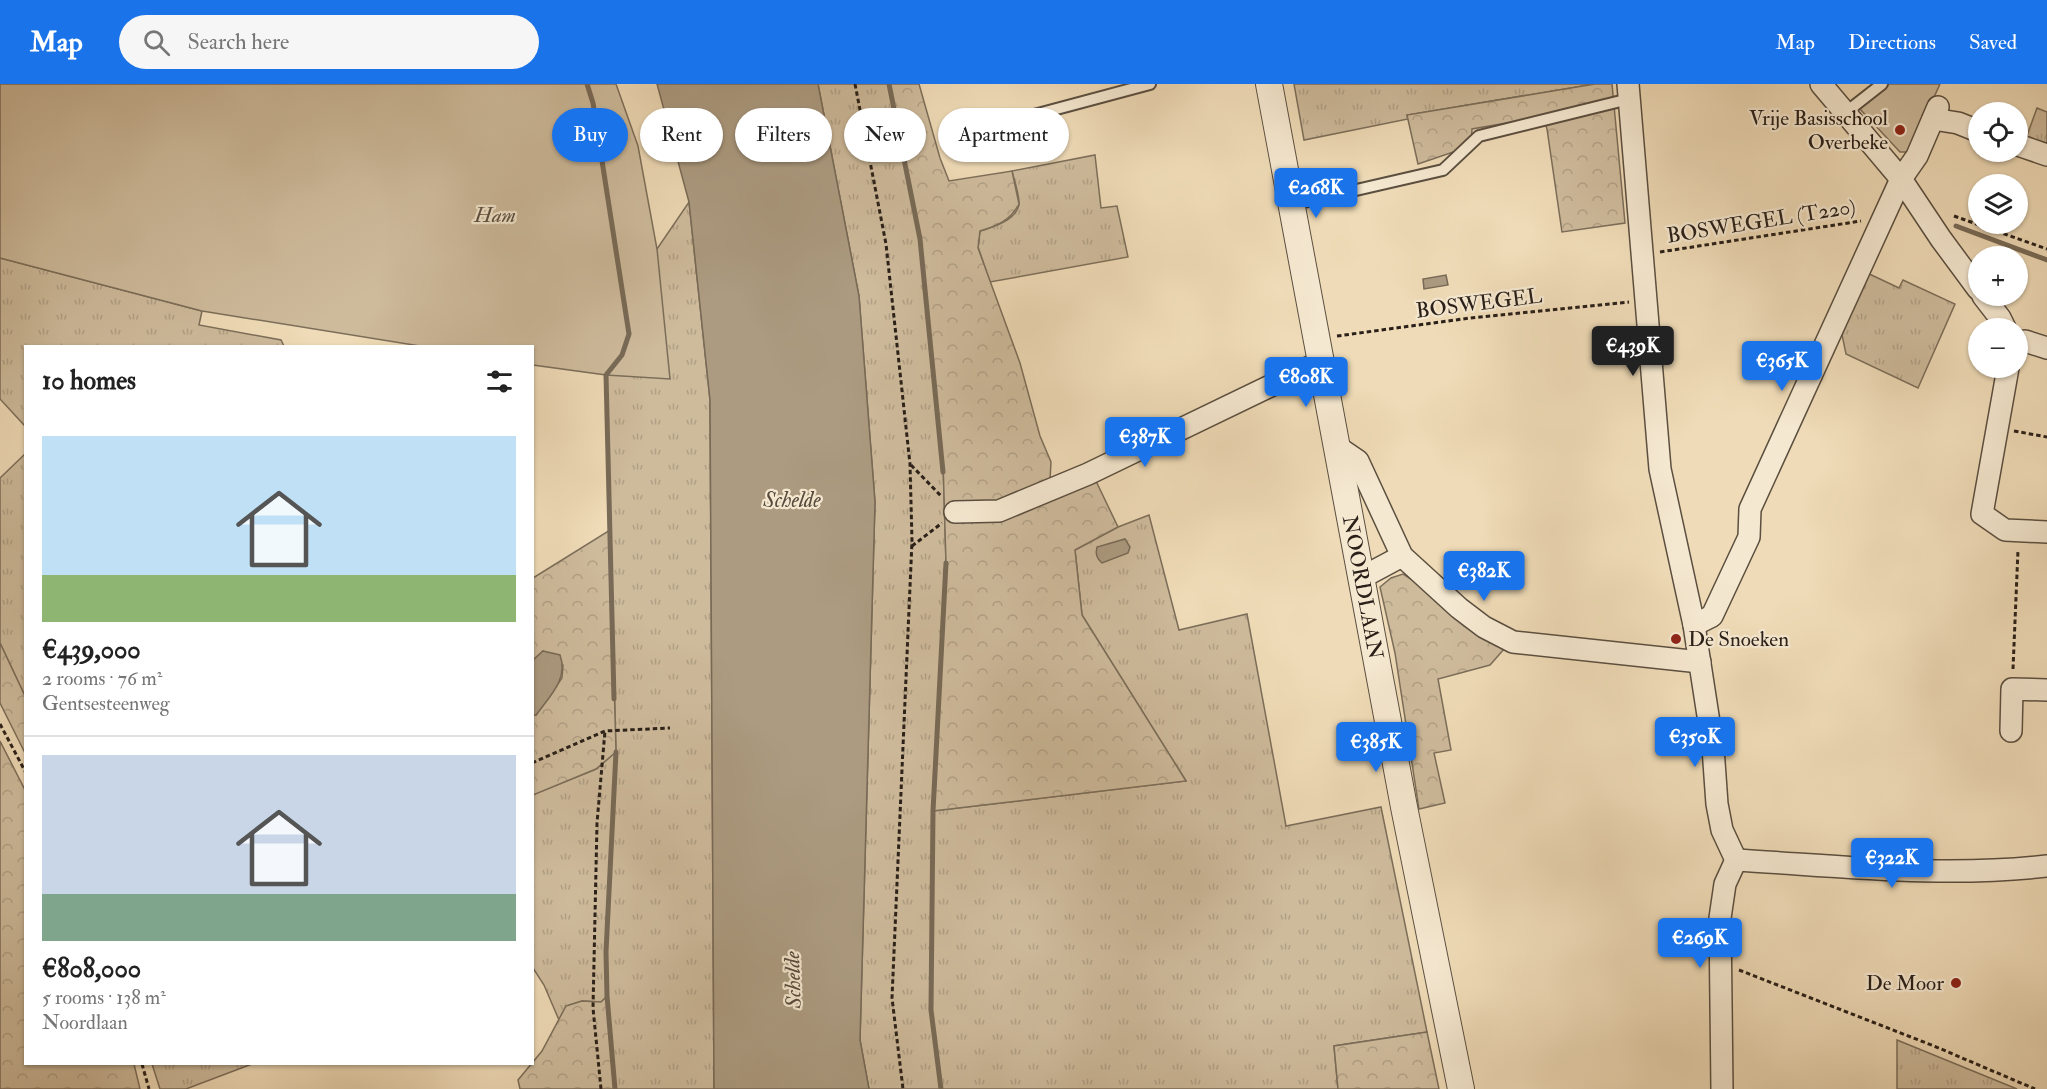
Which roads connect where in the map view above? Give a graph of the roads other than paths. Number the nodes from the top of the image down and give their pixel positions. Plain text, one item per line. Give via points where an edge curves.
1 (1150, 84) edge
2 (1269, 84) edge
3 (1821, 84) edge
4 (1882, 84) edge
5 (1629, 91) edge
6 (1059, 108) edge
7 (1845, 113) junction
8 (1968, 127) edge
9 (2028, 148) edge
10 (2047, 155) edge
11 (1901, 179) junction
12 (1291, 205) junction
13 (1968, 275) edge
14 (2028, 342) edge
15 (2047, 348) edge
16 (1318, 350) junction
17 (2006, 378) edge
18 (1336, 446) junction
19 (955, 512) road end
20 (2047, 532) edge
21 (1402, 556) junction
22 (1361, 578) junction
23 (1694, 625) junction
24 (1700, 662) junction
25 (2047, 690) edge
26 (2011, 731) dead end
27 (1736, 860) junction
28 (2047, 866) edge
29 (1461, 1089) edge
30 (1722, 1089) edge

1 - 6 lane
2 - 12 street, NOORDLAAN
3 - 7 street
4 - 7 lane
5 - 12 lane via 1479,136 1443,170
5 - 23 street via 1660,469
7 - 11 street
8 - 11 street via 1936,113 1917,156
9 - 10 street
11 - 13 street
11 - 23 street via 1750,509 1749,537 1712,616
12 - 16 street, NOORDLAAN
14 - 15 street
16 - 18 street, NOORDLAAN
16 - 19 street via 1088,474 999,511
17 - 20 street via 1982,514 2005,530
18 - 21 street via 1358,461
18 - 22 street, NOORDLAAN
21 - 22 street
21 - 24 street via 1476,621 1513,642
22 - 29 street, NOORDLAAN
23 - 24 street
24 - 27 street via 1717,804 1722,830
25 - 26 street via 2012,689
27 - 28 street via 1977,872
27 - 30 street via 1725,884 1720,918

